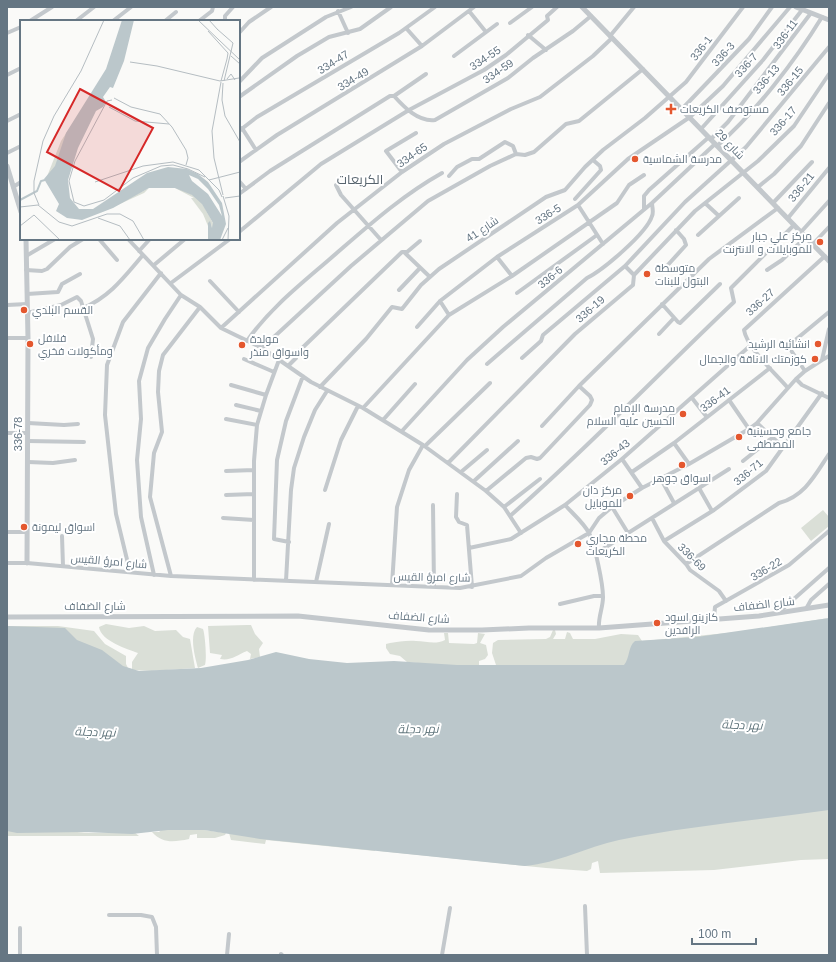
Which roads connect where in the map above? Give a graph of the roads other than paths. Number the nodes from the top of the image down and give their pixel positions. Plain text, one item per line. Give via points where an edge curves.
1 (52, 7) edge
2 (94, 7) edge
3 (131, 7) edge
4 (213, 7) edge
5 (233, 7) edge
6 (271, 7) edge
7 (351, 7) edge
8 (391, 7) edge
9 (435, 7) edge
10 (474, 7) edge
11 (532, 7) edge
12 (557, 7) edge
13 (582, 7) edge
14 (634, 7) edge
15 (743, 7) edge
16 (772, 7) edge
17 (790, 7) edge
18 (796, 7) edge
19 (802, 10) junction
20 (338, 11) junction
21 (469, 11) junction
22 (176, 12) dead end
23 (811, 13) junction
24 (591, 16) junction
25 (822, 17) junction
26 (32, 20) edge
27 (77, 20) edge
28 (114, 20) edge
29 (166, 20) edge
30 (200, 20) edge
31 (225, 20) edge
32 (829, 20) edge
33 (510, 23) dead end
34 (497, 24) dead end
35 (20, 27) edge
36 (406, 28) junction
37 (240, 32) edge
38 (486, 32) junction
39 (7, 33) edge
40 (348, 33) junction
41 (528, 35) junction
42 (611, 37) junction
43 (422, 46) junction
44 (829, 47) edge
45 (546, 50) junction
46 (454, 56) dead end
47 (20, 68) edge
48 (643, 69) junction
49 (7, 74) edge
50 (426, 74) dead end
51 (829, 74) edge
52 (240, 81) edge
53 (240, 96) edge
54 (394, 96) junction
55 (669, 97) junction
56 (829, 103) edge
57 (682, 109) junction
58 (409, 110) junction
59 (20, 114) edge
60 (690, 117) junction
61 (7, 121) edge
62 (701, 129) junction
63 (241, 130) edge
64 (416, 133) dead end
65 (710, 138) junction
66 (716, 145) junction
67 (20, 146) edge
68 (256, 150) junction
69 (7, 153) edge
70 (516, 154) junction
71 (593, 160) junction
72 (731, 160) junction
73 (240, 161) edge
74 (812, 162) dead end
75 (7, 166) edge
76 (829, 168) edge
77 (402, 172) junction
78 (743, 172) junction
79 (442, 173) dead end
80 (644, 175) dead end
81 (449, 176) dead end
82 (240, 182) edge
83 (11, 183) edge
84 (336, 185) dead end
85 (758, 187) junction
86 (246, 189) junction
87 (240, 193) edge
88 (739, 198) dead end
89 (575, 199) dead end
90 (829, 201) edge
91 (652, 203) junction
92 (705, 203) junction
93 (773, 203) junction
94 (20, 204) edge
95 (578, 206) junction
96 (778, 208) junction
97 (644, 209) junction
98 (354, 211) junction
99 (719, 216) junction
100 (788, 218) junction
101 (588, 223) junction
102 (794, 225) junction
103 (368, 226) junction
104 (829, 227) edge
105 (676, 230) junction
106 (240, 231) edge
107 (801, 232) junction
108 (597, 235) junction
109 (698, 235) dead end
110 (806, 237) junction
111 (26, 240) edge
112 (53, 240) edge
113 (81, 240) edge
114 (100, 240) edge
115 (129, 240) edge
116 (149, 240) edge
117 (184, 240) edge
118 (229, 240) edge
119 (381, 240) junction
120 (420, 241) dead end
121 (603, 244) junction
122 (813, 244) junction
123 (139, 251) junction
124 (405, 253) junction
125 (143, 255) junction
126 (26, 256) junction
127 (497, 257) junction
128 (827, 258) edge
129 (117, 260) dead end
130 (154, 265) junction
131 (625, 266) junction
132 (666, 267) dead end
133 (420, 268) junction
134 (26, 270) junction
135 (767, 270) dead end
136 (161, 273) junction
137 (80, 274) dead end
138 (634, 275) junction
139 (512, 276) junction
140 (430, 277) junction
141 (210, 281) dead end
142 (171, 283) junction
143 (720, 284) dead end
144 (399, 290) dead end
145 (517, 293) dead end
146 (27, 294) junction
147 (182, 295) junction
148 (440, 301) junction
149 (27, 304) junction
150 (662, 304) junction
151 (7, 305) edge
152 (200, 307) junction
153 (83, 308) junction
154 (27, 312) junction
155 (239, 312) junction
156 (829, 312) edge
157 (449, 315) junction
158 (674, 318) junction
159 (417, 327) dead end
160 (221, 328) junction
161 (829, 329) edge
162 (659, 334) dead end
163 (828, 336) edge
164 (7, 338) edge
165 (28, 338) junction
166 (247, 341) junction
167 (750, 345) junction
168 (262, 348) junction
169 (829, 356) edge
170 (91, 357) dead end
171 (522, 358) dead end
172 (244, 359) dead end
173 (279, 360) junction
174 (822, 360) junction
175 (487, 364) dead end
176 (288, 366) junction
177 (770, 368) junction
178 (805, 371) junction
179 (274, 372) junction
180 (302, 376) junction
181 (796, 379) junction
182 (490, 383) dead end
183 (415, 384) dead end
184 (231, 385) dead end
185 (579, 386) junction
186 (320, 387) junction
187 (787, 387) junction
188 (327, 391) junction
189 (822, 393) junction
190 (266, 395) junction
191 (692, 398) junction
192 (829, 398) edge
193 (729, 400) junction
194 (236, 405) dead end
195 (358, 406) junction
196 (363, 408) junction
197 (261, 411) junction
198 (706, 416) junction
199 (226, 419) dead end
200 (383, 420) junction
201 (28, 423) junction
202 (757, 423) junction
203 (78, 424) dead end
204 (258, 425) junction
205 (542, 426) dead end
206 (749, 429) junction
207 (402, 431) junction
208 (7, 433) edge
209 (28, 433) junction
210 (773, 437) junction
211 (28, 441) junction
212 (518, 441) dead end
213 (84, 442) dead end
214 (674, 443) junction
215 (424, 446) junction
216 (782, 447) junction
217 (487, 450) dead end
218 (829, 454) edge
219 (622, 459) junction
220 (75, 460) dead end
221 (743, 461) dead end
222 (28, 462) junction
223 (448, 463) junction
224 (689, 464) junction
225 (729, 468) dead end
226 (254, 470) junction
227 (226, 471) dead end
228 (461, 472) junction
229 (632, 472) junction
230 (540, 479) dead end
231 (661, 479) junction
232 (474, 481) junction
233 (642, 488) junction
234 (699, 488) junction
235 (325, 490) dead end
236 (486, 491) junction
237 (254, 494) junction
238 (458, 494) dead end
239 (226, 495) dead end
240 (674, 503) junction
241 (433, 505) dead end
242 (565, 505) junction
243 (504, 507) junction
244 (612, 507) junction
245 (712, 511) junction
246 (510, 516) junction
247 (222, 518) dead end
248 (652, 518) junction
249 (254, 520) junction
250 (329, 524) dead end
251 (829, 531) edge
252 (7, 532) edge
253 (27, 532) junction
254 (521, 533) junction
255 (589, 533) junction
256 (628, 533) junction
257 (62, 536) dead end
258 (664, 541) junction
259 (289, 542) junction
260 (469, 548) junction
261 (595, 554) junction
262 (7, 563) edge
263 (28, 563) junction
264 (686, 564) junction
265 (63, 566) junction
266 (829, 568) edge
267 (130, 572) junction
268 (154, 575) junction
269 (171, 576) junction
270 (254, 580) junction
271 (286, 581) junction
272 (316, 582) junction
273 (829, 584) edge
274 (392, 585) junction
275 (434, 587) junction
276 (472, 587) junction
277 (603, 596) junction
278 (726, 601) junction
279 (560, 604) dead end
280 (829, 605) edge
281 (806, 609) junction
282 (778, 614) junction
283 (7, 616) edge
284 (714, 618) junction
285 (600, 628) junction
286 (585, 906) dead end
287 (450, 908) dead end
288 (109, 915) dead end
289 (20, 928) dead end
290 (229, 934) dead end
291 (20, 955) edge
292 (157, 955) edge
293 (227, 955) edge
294 (442, 955) edge
295 (587, 955) edge

1 - 26 street
2 - 27 street
3 - 28 street
4 - 30 street via 212,11
5 - 31 street
6 - 37 street via 249,22
7 - 20 street
8 - 40 street via 360,29
9 - 36 street, 334-47
10 - 21 street, 334-49
11 - 33 street
12 - 41 street, 334-55 via 547,16 548,20
13 - 24 street, شارع 29
14 - 42 street, 334-65
15 - 55 street, 336-1 via 686,82
16 - 57 street, 336-3 via 748,39
17 - 60 street, 336-7 via 723,86
18 - 19 street
19 - 23 street
19 - 62 street, 336-7 via 763,60
20 - 40 street
20 - 52 street via 262,58
21 - 38 street
21 - 43 street, 334-49
22 - 29 street
23 - 25 street
23 - 65 street, 336-11 via 728,122
24 - 42 street, شارع 29
24 - 45 street, 334-59
25 - 32 street
25 - 66 street, 336-13 via 770,88 735,130
34 - 38 street
35 - 39 street
36 - 43 street
36 - 63 street, 334-47 via 257,117
38 - 46 street
40 - 53 street via 329,37 263,78
41 - 45 street
41 - 58 street, 334-55 via 484,70
42 - 48 street, شارع 29
42 - 77 street, 334-65 via 593,56 540,97 444,144
43 - 68 street, 334-49
44 - 72 street, 336-15 via 755,136
45 - 58 street, 334-59 via 508,78 435,120 424,120
47 - 49 street
48 - 55 street, شارع 29
48 - 70 street via 579,121 566,124 534,152 526,155
50 - 54 street
51 - 78 street, 336-17 via 794,126
54 - 58 street, 334-59
54 - 86 street via 390,96 317,141
55 - 57 street, شارع 29
55 - 71 street, شارع 41
56 - 85 street via 801,146
57 - 60 street, شارع 29
58 - 106 street, 334-55 via 321,164
59 - 61 street
60 - 62 street, شارع 29
60 - 95 street, 336-5 via 628,159
62 - 65 street, شارع 29
63 - 68 street
64 - 77 street via 386,152
65 - 66 street, شارع 29
65 - 97 street, 336-11 via 644,196
66 - 72 street, شارع 29
66 - 91 street, 336-6
67 - 69 street
68 - 73 street, 334-49
70 - 81 street via 512,146 505,142 479,159 472,159 457,167
70 - 119 street via 428,201
71 - 89 street via 601,170
71 - 140 street, شارع 41 via 565,190 546,197
72 - 78 street, شارع 29
72 - 131 street, 336-15 via 685,202
74 - 93 street
75 - 83 street
76 - 100 street, 336-21
77 - 98 street, 334-65
78 - 85 street, شارع 29
78 - 92 street, 336-19
79 - 103 street via 413,190
80 - 101 street via 629,185 617,203
82 - 86 street
83 - 94 street
84 - 98 street
85 - 93 street, شارع 29
86 - 87 street
88 - 99 street
90 - 107 street
91 - 97 street, 336-6
91 - 175 street via 653,215 627,246 600,272 581,283
92 - 99 street
92 - 105 street, 336-19
93 - 96 street, شارع 29
95 - 101 street
95 - 127 street, 336-5
96 - 100 street, شارع 29
96 - 150 street via 709,259
97 - 121 street, 336-6
98 - 103 street
98 - 155 street, 334-65
99 - 109 street
100 - 102 street, شارع 29
101 - 108 street
101 - 139 street
102 - 107 street, شارع 29
102 - 246 street via 731,288 734,302 581,452
103 - 119 street
103 - 166 street via 284,299
104 - 122 street
105 - 132 street via 686,245
105 - 138 street, 336-19
107 - 110 street, شارع 29
108 - 121 street
108 - 145 street
110 - 122 street, شارع 29
110 - 135 street via 782,260
111 - 126 street, 336-78
112 - 126 street
113 - 134 street via 47,269
114 - 129 street
115 - 123 street
116 - 123 street
117 - 130 street
118 - 142 street
119 - 168 street
120 - 124 street
121 - 207 street, 336-6 via 467,360
122 - 128 street, شارع 29
123 - 125 street
124 - 133 street
124 - 176 street via 402,252 298,352
125 - 130 street
125 - 153 street via 114,289 98,302
126 - 134 street, 336-78
127 - 139 street
127 - 148 street, 336-5
128 - 167 street, 336-27 via 746,326 745,336
130 - 136 street
131 - 138 street
131 - 171 street, 336-15 via 543,335 541,341
133 - 140 street
133 - 144 street
134 - 146 street, 336-78
136 - 142 street
136 - 267 street via 122,322 107,364 105,415 116,514
137 - 146 street via 62,284 58,292
138 - 223 street, 336-19 via 633,285 570,339
139 - 157 street
140 - 186 street, شارع 41 via 402,309 392,307 366,339
141 - 155 street
142 - 147 street
143 - 158 street via 680,323
146 - 149 street, 336-78
147 - 152 street
147 - 268 street via 148,348 139,381 141,419 137,460 141,517
148 - 157 street
148 - 159 street, 336-5
149 - 151 street
149 - 154 street, 336-78
150 - 158 street
150 - 185 street
152 - 160 street
152 - 269 street via 163,355 158,370 162,432 154,453 150,497
153 - 154 street via 77,297 61,304
153 - 170 street via 93,339
154 - 165 street, 336-78
155 - 160 street, 334-65
156 - 178 street via 788,346
157 - 196 street
158 - 162 street
160 - 166 street
161 - 163 street
163 - 174 street
164 - 165 street
165 - 201 street, 336-78
166 - 168 street
167 - 177 street, 336-27
167 - 191 street, 336-43
168 - 173 street
169 - 174 street, شارع امرؤ القيس
172 - 179 street
173 - 176 street
173 - 179 street
174 - 178 street, شارع امرؤ القيس
176 - 180 street
177 - 187 street, 336-27
177 - 193 street, 336-41
178 - 181 street, شارع امرؤ القيس
179 - 190 street
180 - 186 street
180 - 259 street via 286,421 277,460 274,539
181 - 187 street, شارع امرؤ القيس
181 - 189 street via 807,388
182 - 215 street
183 - 200 street
184 - 190 street
185 - 205 street
185 - 236 street via 590,396 590,405 540,458 526,458
186 - 188 street
187 - 202 street, شارع امرؤ القيس
188 - 195 street
188 - 259 street via 315,410 294,468
189 - 192 street
189 - 216 street, 336-71
190 - 197 street
191 - 198 street
191 - 219 street, 336-43
193 - 198 street, 336-41
193 - 206 street
194 - 197 street
195 - 196 street
195 - 235 street via 342,440
196 - 200 street
197 - 204 street
198 - 214 street, 336-41
199 - 204 street
200 - 207 street
201 - 203 street
201 - 209 street, 336-78
202 - 206 street, شارع امرؤ القيس
202 - 210 street
204 - 226 street
206 - 224 street, شارع امرؤ القيس
207 - 215 street
208 - 209 street
209 - 211 street, 336-78
210 - 216 street
210 - 221 street
211 - 213 street
211 - 222 street, 336-78
212 - 232 street
214 - 224 street
214 - 229 street, 336-41
215 - 223 street
215 - 274 street via 409,470 397,507
216 - 245 street, 336-71 via 766,471
217 - 228 street
218 - 264 street via 806,488 794,499 780,503
219 - 229 street
219 - 242 street, 336-43
220 - 222 street via 53,463
222 - 253 street, 336-78
223 - 228 street
224 - 231 street, شارع امرؤ القيس
225 - 234 street
226 - 227 street
226 - 237 street
228 - 232 street
229 - 233 street
230 - 243 street
231 - 233 street, شارع امرؤ القيس
231 - 240 street
232 - 236 street
233 - 244 street, شارع امرؤ القيس
234 - 240 street
234 - 245 street
236 - 243 street
237 - 239 street
237 - 249 street
238 - 260 street via 456,517 459,522 467,525
240 - 248 street
241 - 275 street
242 - 254 street, 336-43
242 - 255 street
243 - 246 street
244 - 255 street, شارع امرؤ القيس via 599,518
244 - 256 street
245 - 258 street, 336-71
246 - 254 street
247 - 249 street
248 - 256 street
248 - 258 street, 336-69
249 - 270 street
250 - 272 street
251 - 278 street, 336-22 via 789,565
252 - 253 street
253 - 263 street, 336-78
254 - 260 street, 336-43 via 511,539
255 - 261 street
255 - 276 street, شارع امرؤ القيس via 521,576
256 - 261 street
257 - 265 street
258 - 264 street, 336-69
259 - 271 street
260 - 276 street
261 - 277 street
262 - 263 street, شارع امرؤ القيس
263 - 265 street, شارع امرؤ القيس
264 - 278 street, 336-69 via 690,570 719,591
265 - 267 street, شارع امرؤ القيس
266 - 282 street
267 - 268 street, شارع امرؤ القيس
268 - 269 street, شارع امرؤ القيس
269 - 270 street, شارع امرؤ القيس
270 - 271 street, شارع امرؤ القيس
271 - 272 street, شارع امرؤ القيس
272 - 274 street, شارع امرؤ القيس
273 - 281 street via 811,600
274 - 275 street, شارع امرؤ القيس
275 - 276 street, شارع امرؤ القيس
277 - 279 street
277 - 285 street via 598,620
278 - 284 street, 336-22 via 715,607
280 - 281 street, شارع الضفاف
281 - 282 street, شارع الضفاف
282 - 284 street, شارع الضفاف
283 - 285 street, شارع الضفاف via 291,616 429,630
284 - 285 street, شارع الضفاف
286 - 295 street
287 - 294 street
288 - 292 street via 141,915 152,918 156,927
289 - 291 street
290 - 293 street

